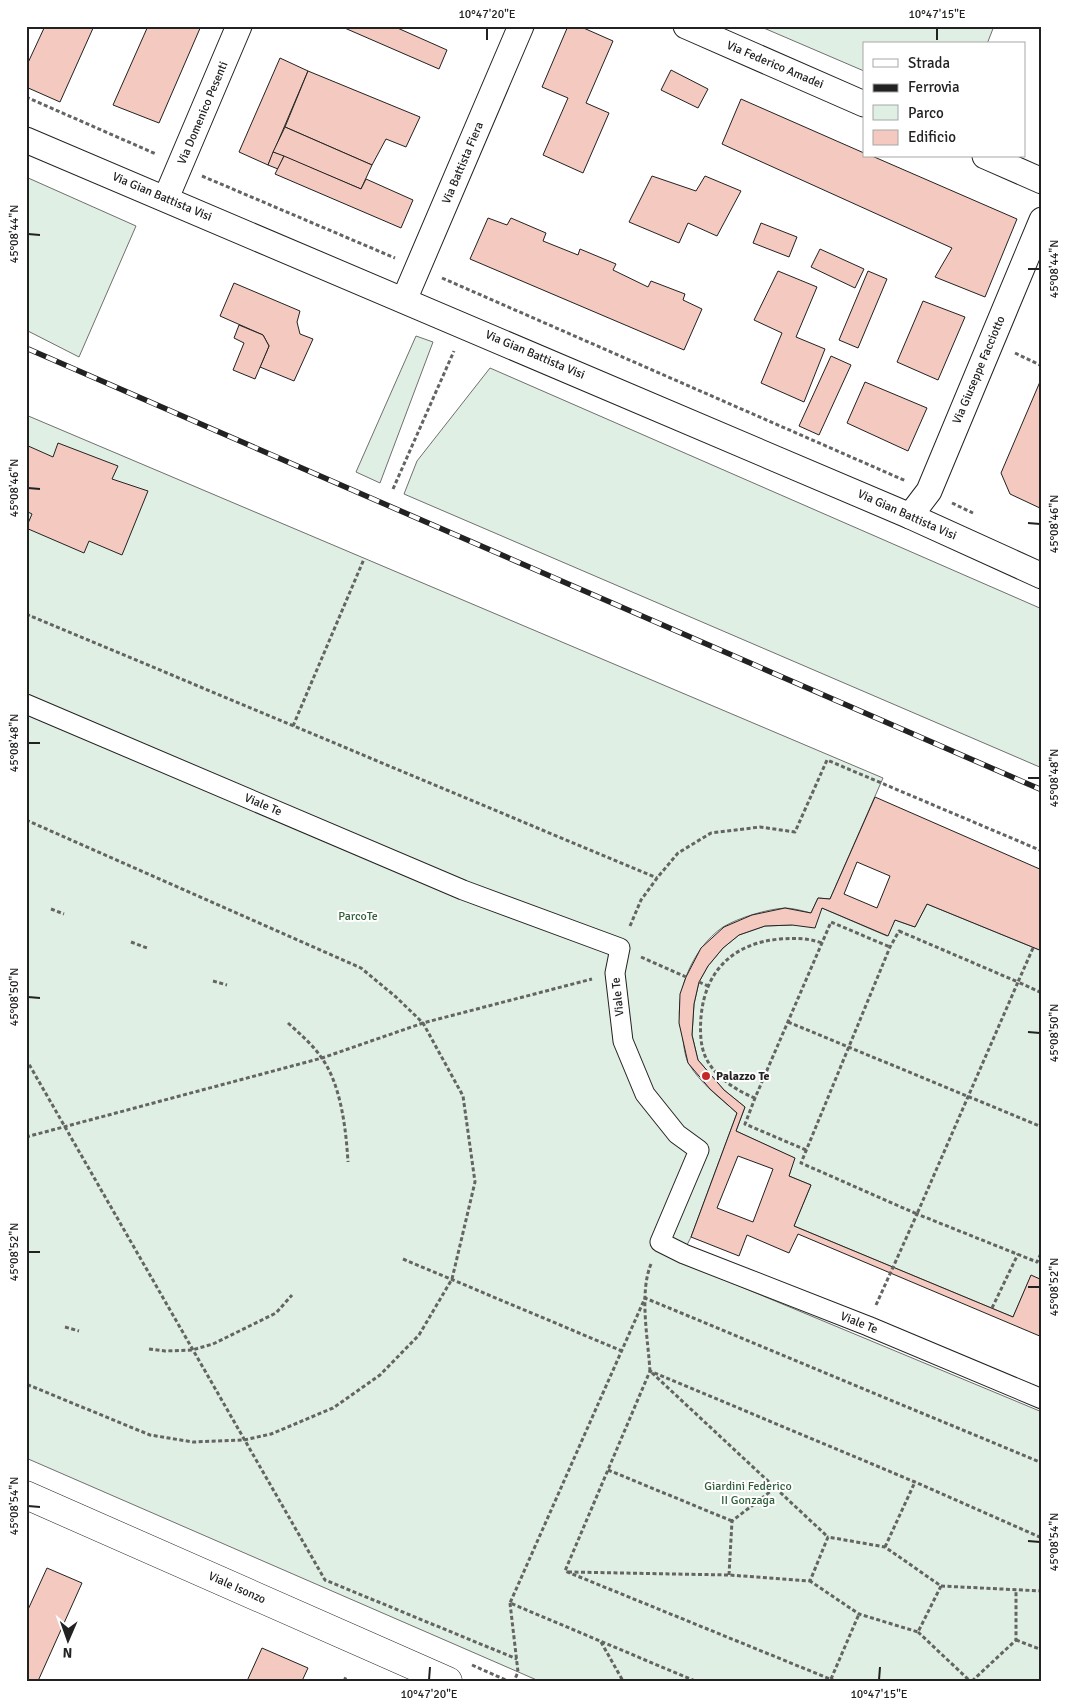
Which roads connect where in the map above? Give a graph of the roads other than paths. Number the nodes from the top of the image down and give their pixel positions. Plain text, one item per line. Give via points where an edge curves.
1 (239, 26) edge
2 (521, 26) edge
3 (686, 26) edge
4 (863, 104) edge
5 (26, 140) edge
6 (990, 158) edge
7 (1042, 181) edge
8 (166, 198) junction
9 (1042, 220) edge
10 (404, 300) junction
11 (910, 516) junction
12 (1042, 576) edge
13 (26, 704) edge
14 (1042, 1399) edge
15 (26, 1495) edge
16 (448, 1681) edge

1 - 8 street, Via Domenico Pesenti
2 - 10 street, Via Battista Fiera
3 - 4 street, Via Federico Amadei
5 - 8 street, Via Gian Battista Visi
6 - 7 street
8 - 10 street, Via Gian Battista Visi
9 - 11 street, Via Giuseppe Facciotto via 929,491
10 - 11 street, Via Gian Battista Visi
11 - 12 street, Via Gian Battista Visi
13 - 14 street, Viale Te via 463,890 620,948 615,973 623,1041 646,1094 677,1134 699,1150 660,1242
15 - 16 main road, Viale Isonzo

